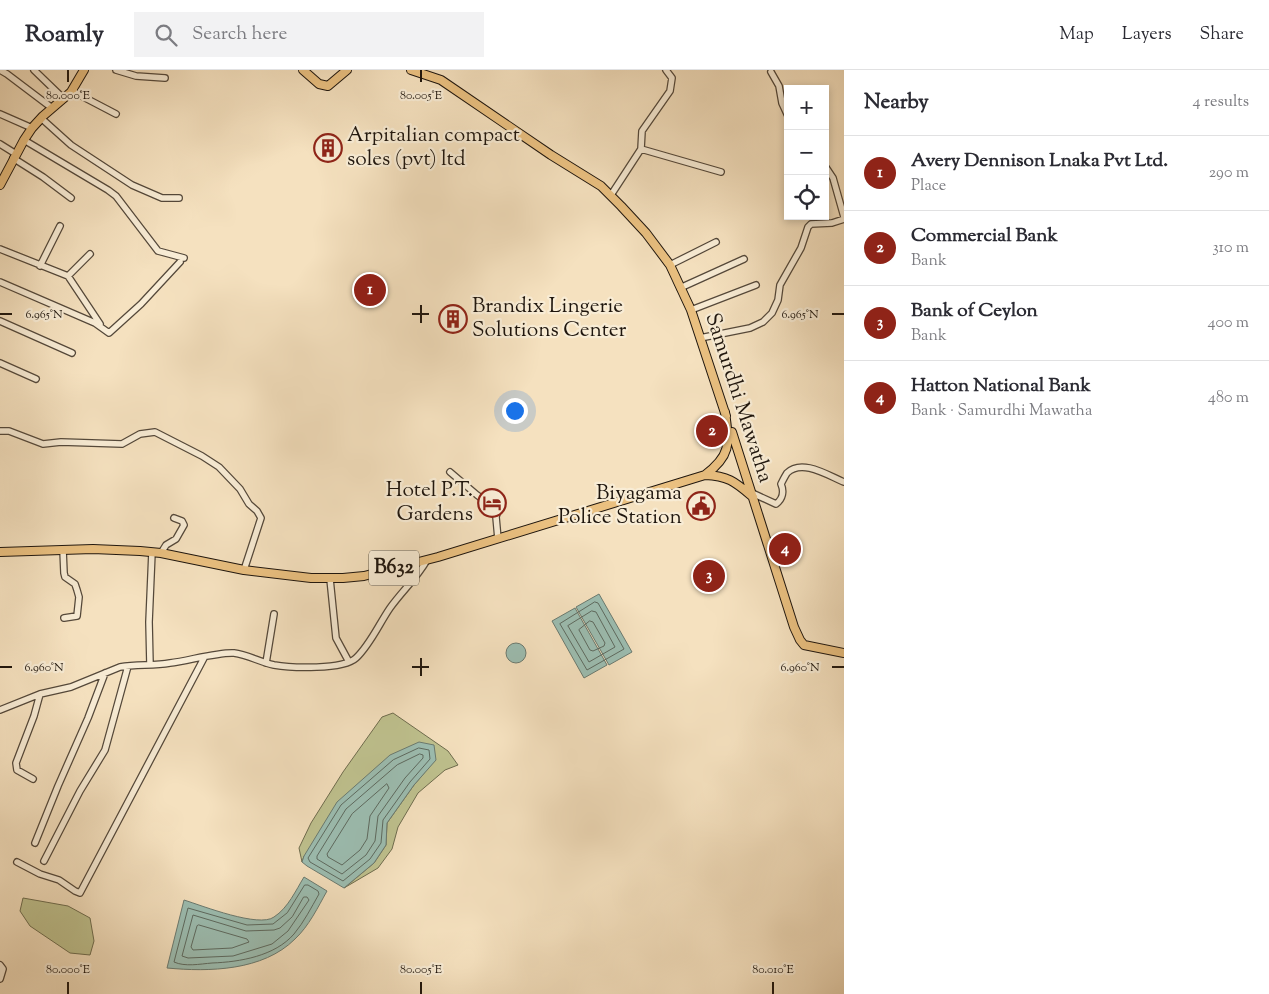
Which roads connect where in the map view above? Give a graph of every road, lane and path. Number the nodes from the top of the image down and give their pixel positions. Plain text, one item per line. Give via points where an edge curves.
1 (0, 70) edge
2 (34, 70) edge
3 (84, 70) edge
4 (116, 70) edge
5 (303, 70) edge
6 (347, 70) edge
7 (411, 70) edge
8 (666, 70) edge
9 (427, 72) edge
10 (771, 72) dead end
11 (165, 78) dead end
12 (72, 91) junction
13 (64, 99) junction
14 (784, 107) edge
15 (52, 108) junction
16 (0, 114) edge
17 (116, 114) dead end
18 (41, 118) junction
19 (32, 128) junction
20 (24, 140) junction
21 (0, 144) edge
22 (641, 149) junction
23 (15, 156) junction
24 (721, 172) dead end
25 (829, 172) edge
26 (0, 185) edge
27 (611, 196) junction
28 (71, 198) dead end
29 (179, 198) dead end
30 (844, 218) edge
31 (60, 226) dead end
32 (716, 242) dead end
33 (0, 249) edge
34 (90, 254) dead end
35 (744, 259) dead end
36 (670, 265) junction
37 (40, 266) junction
38 (68, 276) junction
39 (0, 282) edge
40 (756, 285) dead end
41 (680, 288) junction
42 (691, 310) junction
43 (0, 321) edge
44 (100, 326) junction
45 (700, 338) junction
46 (72, 352) dead end
47 (0, 363) edge
48 (36, 379) dead end
49 (725, 412) junction
50 (0, 431) edge
51 (450, 472) dead end
52 (705, 475) junction
53 (844, 482) edge
54 (752, 495) junction
55 (174, 518) dead end
56 (498, 538) junction
57 (63, 550) junction
58 (0, 552) edge
59 (152, 552) junction
60 (161, 553) junction
61 (427, 560) junction
62 (244, 570) junction
63 (330, 579) junction
64 (274, 614) dead end
65 (64, 618) dead end
66 (844, 653) edge
67 (204, 658) junction
68 (350, 662) junction
69 (266, 663) junction
70 (150, 665) junction
71 (128, 666) junction
72 (105, 673) junction
73 (40, 694) junction
74 (0, 710) edge
75 (34, 778) dead end
76 (35, 843) dead end
77 (44, 861) dead end
78 (17, 862) dead end
79 (0, 965) edge
80 (0, 979) edge

1 - 15 street
2 - 13 street
3 - 12 main road
4 - 11 street via 136,76
5 - 6 main road via 319,84 328,86
7 - 9 main road, Samurdhi Mawatha
8 - 22 street via 672,78 670,91 642,131
9 - 27 main road, Samurdhi Mawatha via 601,186
10 - 14 street
12 - 13 main road
12 - 17 street
13 - 15 main road
15 - 18 main road
16 - 19 street
18 - 19 main road
18 - 29 street via 71,145 132,185 162,198
19 - 20 main road
20 - 23 main road
20 - 44 street via 116,196 158,251 182,260 109,334
21 - 23 street
22 - 24 street
22 - 27 street
23 - 26 main road
23 - 28 street
25 - 30 street
27 - 36 main road, Samurdhi Mawatha via 646,233
30 - 45 street via 808,227 801,248 780,285 772,313 763,322 750,328
31 - 37 street
32 - 36 street
33 - 37 street
34 - 38 street
35 - 41 street
36 - 41 main road, Samurdhi Mawatha
37 - 38 street
38 - 44 street
39 - 44 street
40 - 42 street
41 - 42 main road, Samurdhi Mawatha
42 - 45 main road, Samurdhi Mawatha
43 - 46 street
45 - 49 main road, Samurdhi Mawatha
47 - 48 street
49 - 52 main road via 729,441 718,465
49 - 54 main road, Samurdhi Mawatha
50 - 62 street via 9,431 43,444 122,444 140,434 155,432 202,456 219,467 240,489 261,518
51 - 56 street via 498,510
52 - 54 main road, B632 via 721,476
52 - 56 main road, B632
53 - 54 street via 800,467 788,472 781,484 782,496 776,504
54 - 66 main road, Samurdhi Mawatha via 800,640 810,647
55 - 60 street via 184,525 176,539
56 - 61 main road, B632
57 - 58 main road, B632
57 - 59 main road, B632
57 - 65 street via 65,577 75,584 78,597 77,616
59 - 60 main road, B632
59 - 70 street
60 - 62 main road, B632
61 - 63 main road, B632 via 364,576
61 - 68 street via 364,648
62 - 63 main road, B632
63 - 68 street via 336,638
64 - 69 street
67 - 69 street via 234,653
67 - 70 street
67 - 78 street via 80,893
68 - 69 street via 333,667
70 - 71 street
71 - 72 street
71 - 77 street via 105,750
72 - 73 street via 71,687
72 - 76 street
73 - 74 street
73 - 75 street via 16,763 17,770
79 - 80 street via 3,969

